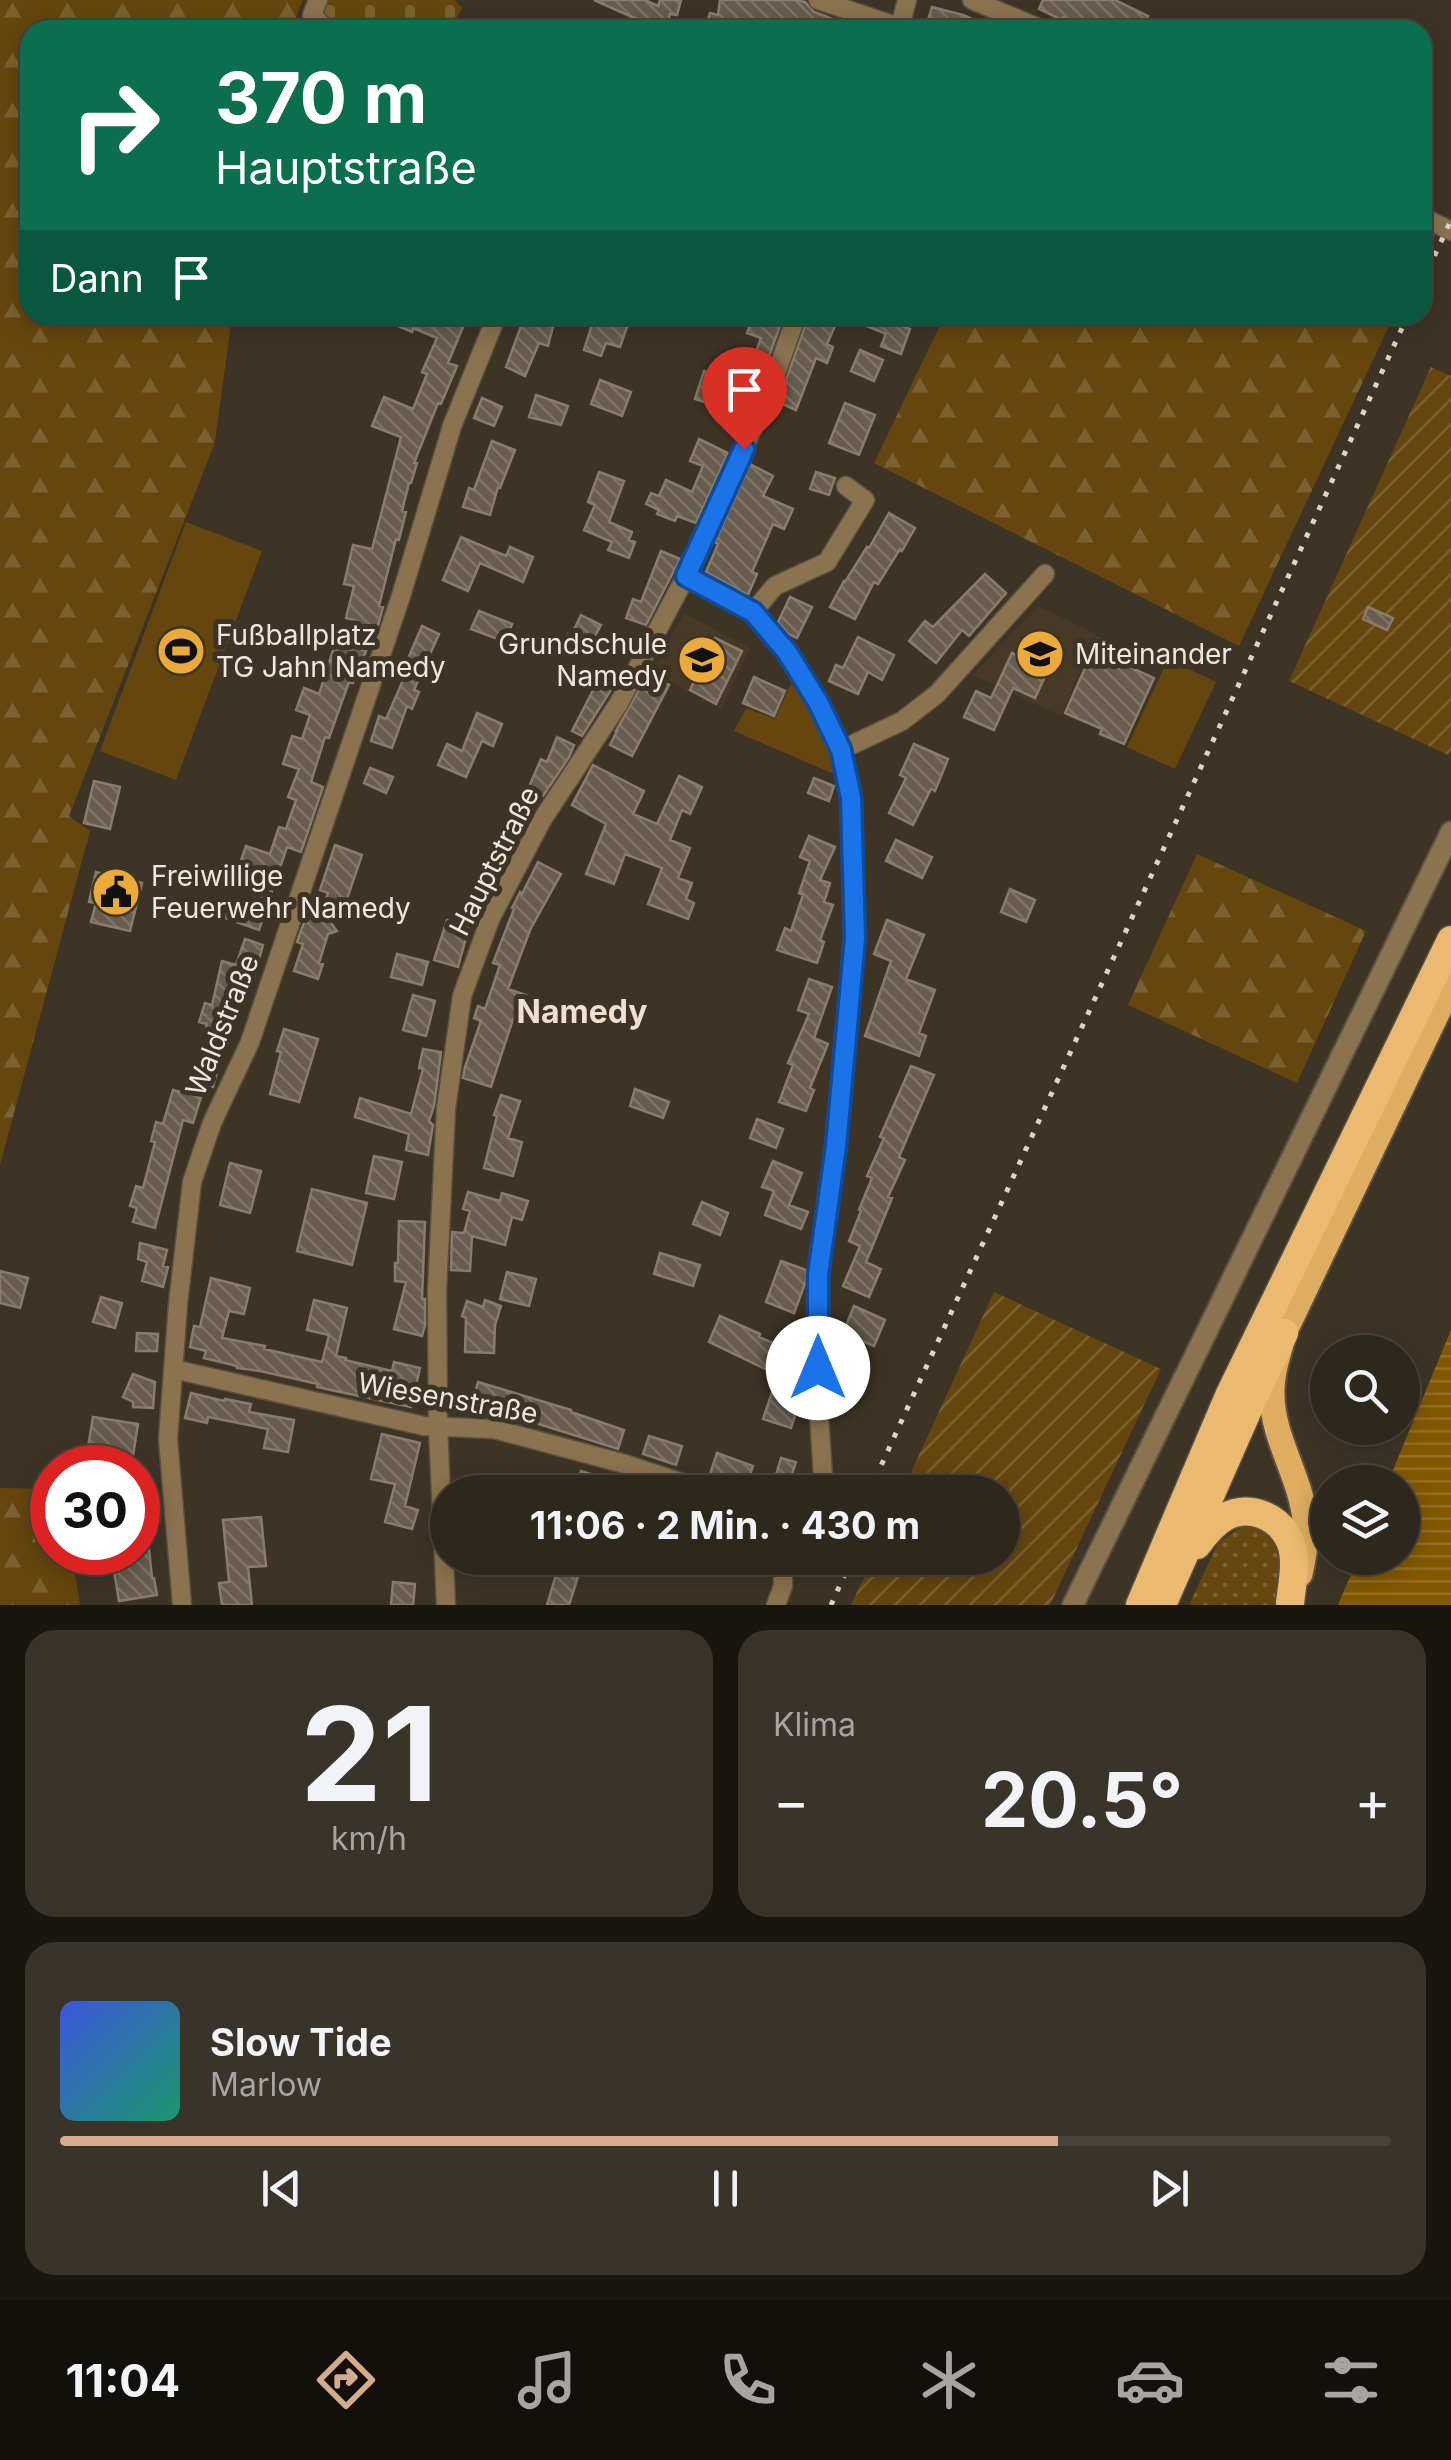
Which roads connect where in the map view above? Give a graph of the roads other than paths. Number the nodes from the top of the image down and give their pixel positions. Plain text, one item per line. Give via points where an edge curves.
1 (818, 0) edge
2 (972, 0) edge
3 (874, 20) edge
4 (1020, 20) edge
5 (493, 325) edge
6 (792, 325) edge
7 (846, 486) dead end
8 (1045, 574) dead end
9 (686, 576) junction
10 (753, 612) junction
11 (841, 750) junction
12 (1451, 832) edge
13 (1451, 940) edge
14 (1451, 984) edge
15 (1284, 1333) junction
16 (174, 1369) junction
17 (438, 1427) junction
18 (658, 1475) edge
19 (823, 1475) edge
20 (784, 1575) edge
21 (1166, 1594) edge
22 (1290, 1604) edge
23 (182, 1605) edge
24 (446, 1605) edge
25 (776, 1605) edge
26 (1073, 1605) edge
27 (1140, 1605) edge

1 - 3 street
2 - 4 street
5 - 16 street, Waldstraße via 452,426 250,1042 192,1182
6 - 9 street, Hauptstraße
7 - 10 street via 865,500 828,562 775,586
8 - 11 street via 937,694 902,721
9 - 10 street
9 - 17 street, Hauptstraße via 619,703 542,820 490,917 462,996 446,1109
10 - 11 street via 787,652
11 - 19 street via 851,798 855,938 818,1275
12 - 26 street
13 - 27 highway via 1229,1396
14 - 15 main road
15 - 21 highway
15 - 22 main road via 1272,1397 1305,1520
16 - 17 street, Wiesenstraße
16 - 23 street, Waldstraße via 168,1439
17 - 18 street, Wiesenstraße via 494,1429
17 - 24 street, Hauptstraße
20 - 25 street
21 - 22 highway via 1214,1525 1253,1512 1274,1520 1290,1540

